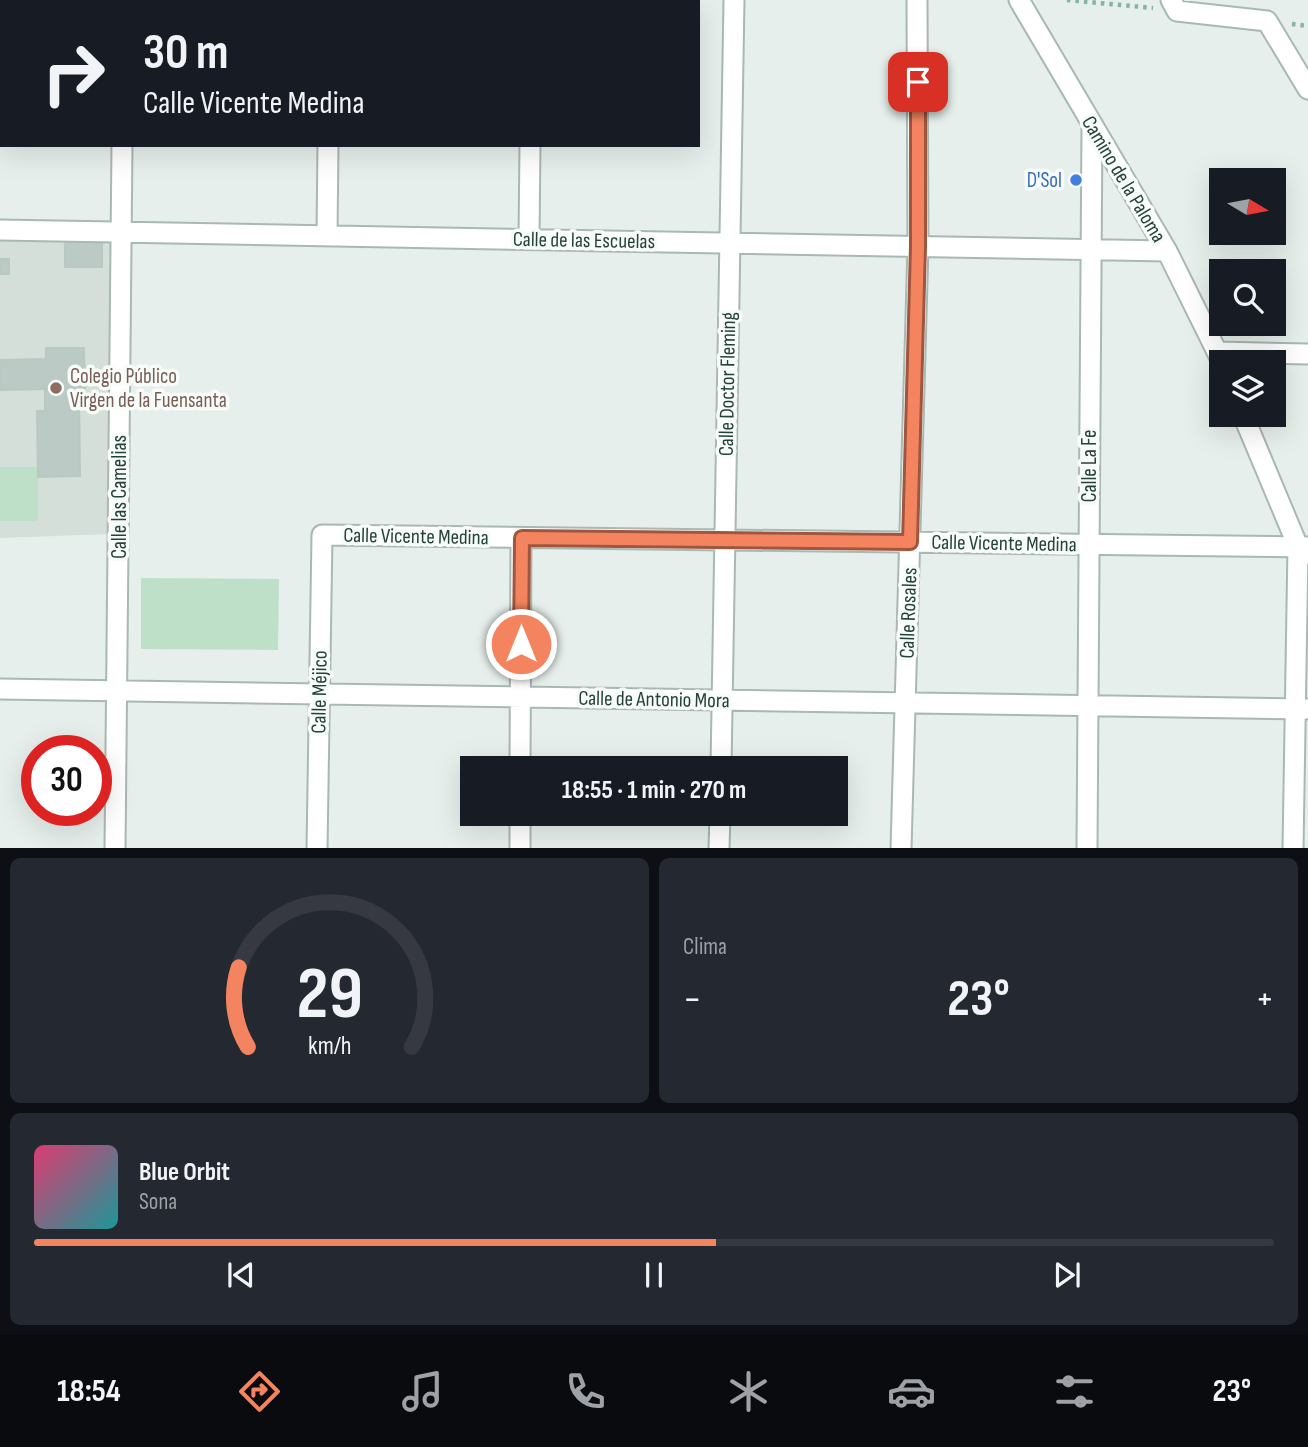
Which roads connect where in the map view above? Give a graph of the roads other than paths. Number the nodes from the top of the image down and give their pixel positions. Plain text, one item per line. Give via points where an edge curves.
1 (734, 0) edge
2 (917, 0) edge
3 (1019, 0) edge
4 (1174, 5) edge
5 (1308, 89) edge
6 (1092, 126) junction
7 (122, 147) edge
8 (328, 147) edge
9 (530, 147) edge
10 (0, 230) edge
11 (121, 232) junction
12 (327, 236) junction
13 (529, 239) junction
14 (730, 243) junction
15 (918, 246) junction
16 (1091, 250) junction
17 (1167, 251) junction
18 (1216, 350) edge
19 (1308, 354) edge
20 (1286, 355) edge
21 (1248, 427) edge
22 (321, 535) joint
23 (522, 538) junction
24 (725, 540) junction
25 (910, 542) junction
26 (1089, 544) junction
27 (1303, 547) edge
28 (1308, 568) edge
29 (0, 689) edge
30 (117, 691) junction
31 (319, 694) junction
32 (521, 697) junction
33 (722, 700) junction
34 (905, 703) junction
35 (1088, 706) junction
36 (1301, 709) edge
37 (520, 756) edge
38 (721, 756) edge
39 (520, 826) edge
40 (720, 826) edge
41 (115, 848) edge
42 (317, 848) edge
43 (520, 848) edge
44 (719, 848) edge
45 (901, 848) edge
46 (1087, 848) edge
47 (1293, 848) edge

1 - 14 street, Calle Doctor Fleming
2 - 15 street, Calle Rosales
3 - 6 street, Camino de la Paloma
4 - 5 street via 1266,21
6 - 16 street, Calle La Fe
6 - 17 street, Camino de la Paloma
7 - 11 street, Calle las Camelias
8 - 12 street
9 - 13 street
10 - 11 street, Calle de las Escuelas
11 - 12 street, Calle de las Escuelas
11 - 30 street, Calle las Camelias
12 - 13 street, Calle de las Escuelas
13 - 14 street, Calle de las Escuelas
14 - 15 street, Calle de las Escuelas
14 - 24 street, Calle Doctor Fleming
15 - 16 street, Calle de las Escuelas
15 - 25 street, Calle Rosales
16 - 17 street, Calle de las Escuelas
16 - 26 street, Calle La Fe
17 - 18 street, Camino de la Paloma
19 - 20 street
21 - 27 street
22 - 23 street, Calle Vicente Medina
22 - 31 street, Calle Méjico
23 - 24 street, Calle Vicente Medina
23 - 32 street
24 - 25 street, Calle Vicente Medina
24 - 33 street, Calle Doctor Fleming
25 - 26 street, Calle Vicente Medina
25 - 34 street, Calle Rosales
26 - 27 street, Calle Vicente Medina
26 - 35 street, Calle La Fe
27 - 28 street
27 - 36 street
29 - 30 street, Calle de Antonio Mora
30 - 31 street, Calle de Antonio Mora
30 - 41 street, Calle las Camelias
31 - 32 street, Calle de Antonio Mora
31 - 42 street, Calle Méjico
32 - 33 street, Calle de Antonio Mora
32 - 37 street
33 - 34 street, Calle de Antonio Mora
33 - 38 street, Calle Doctor Fleming
34 - 35 street, Calle de Antonio Mora
34 - 45 street, Calle Rosales
35 - 36 street, Calle de Antonio Mora
35 - 46 street, Calle La Fe
36 - 47 street
39 - 43 street
40 - 44 street

